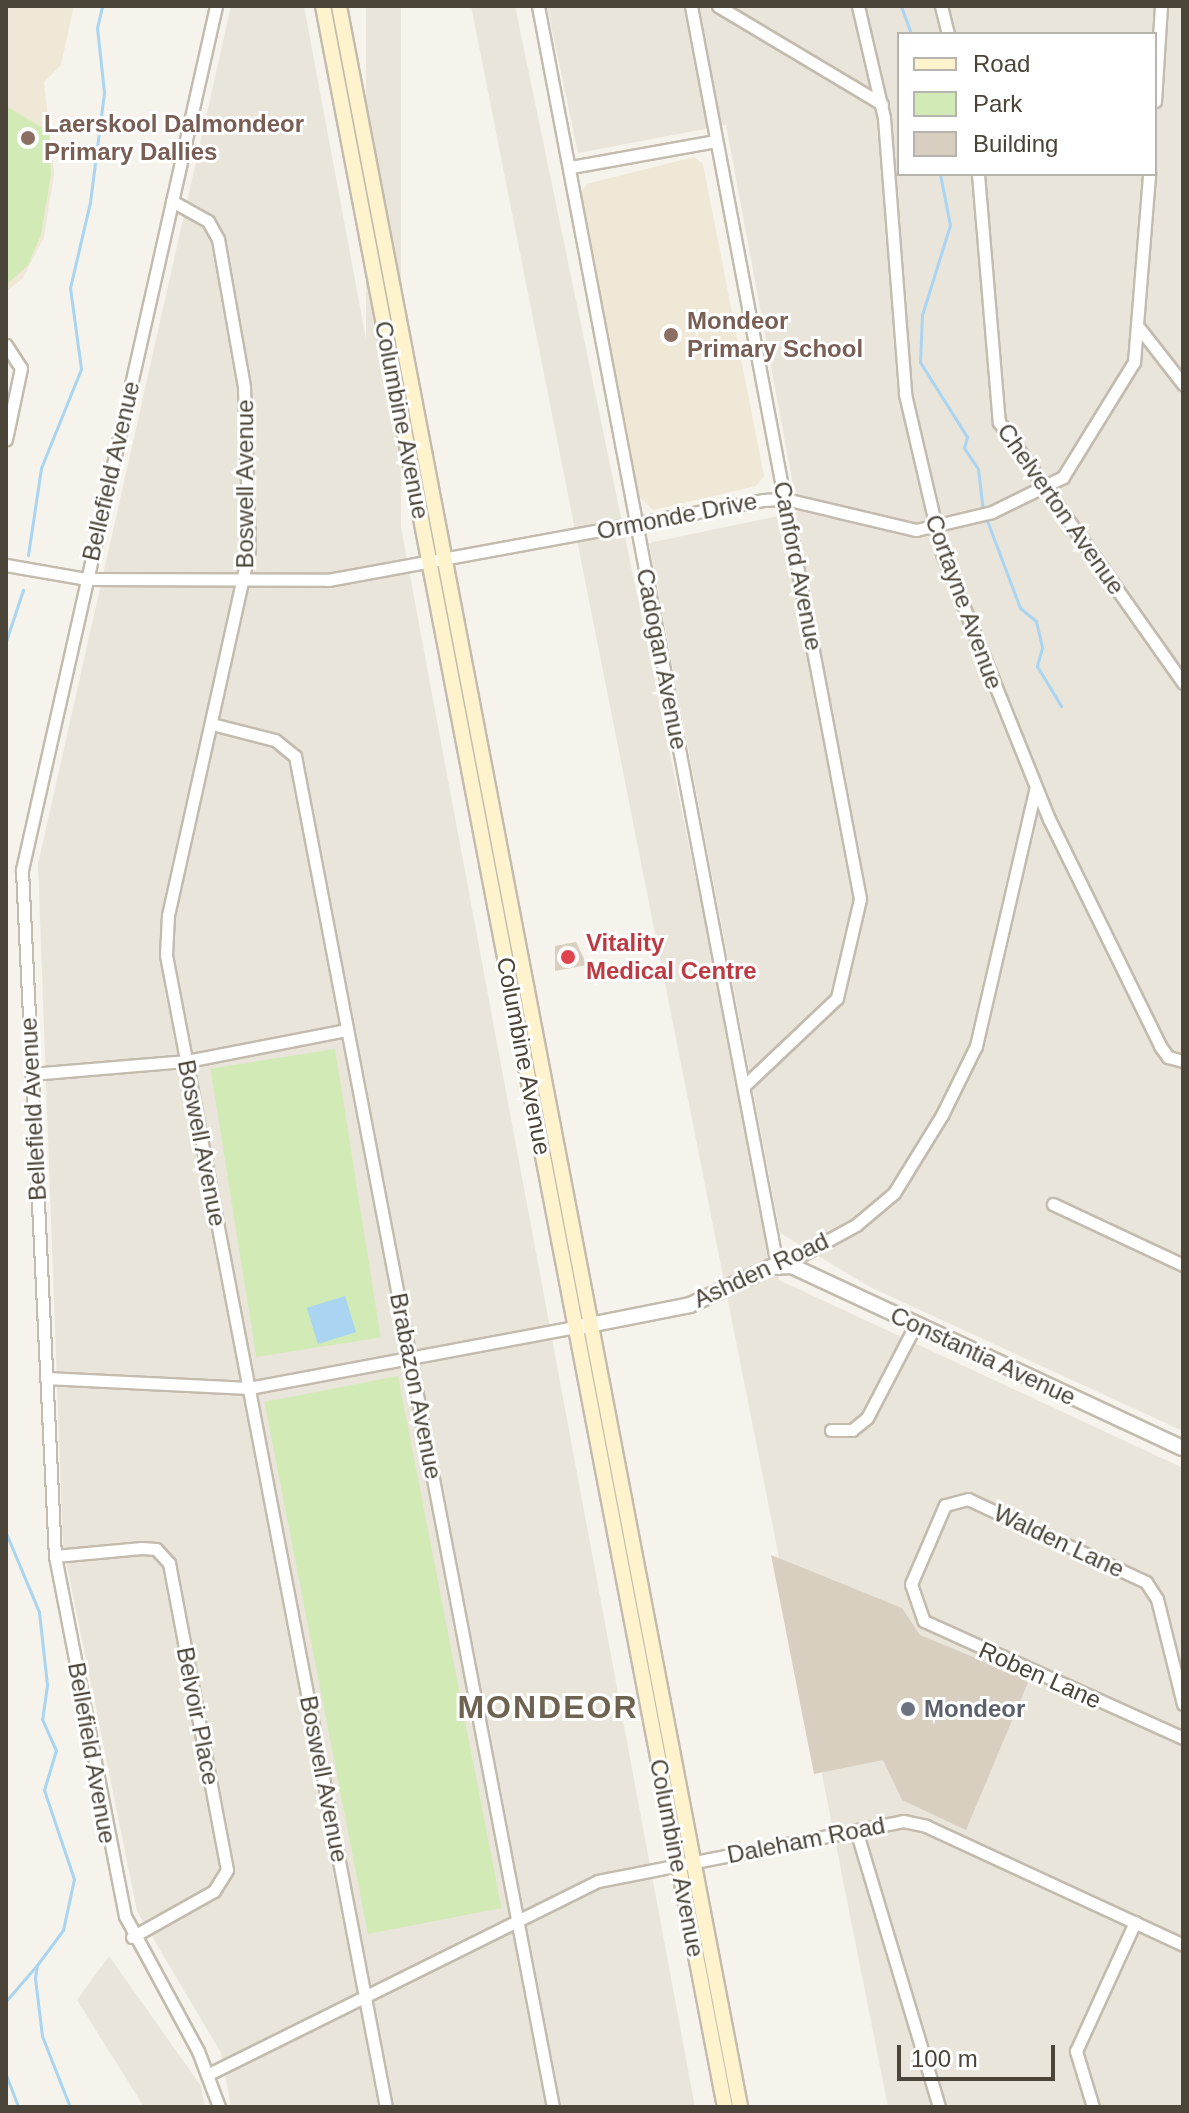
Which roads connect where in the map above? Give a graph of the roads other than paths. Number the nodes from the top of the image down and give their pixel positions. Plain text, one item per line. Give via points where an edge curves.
1 (216, 6) edge
2 (323, 6) edge
3 (339, 6) edge
4 (538, 6) edge
5 (691, 6) edge
6 (718, 6) edge
7 (858, 6) edge
8 (941, 6) edge
9 (1161, 6) edge
10 (948, 32) edge
11 (1157, 69) edge
12 (882, 104) junction
13 (716, 141) junction
14 (360, 159) junction
15 (571, 167) junction
16 (978, 176) edge
17 (1149, 176) edge
18 (172, 201) junction
19 (1140, 329) junction
20 (6, 345) edge
21 (398, 356) junction
22 (1183, 384) edge
23 (6, 439) edge
24 (1045, 490) junction
25 (785, 499) junction
26 (637, 524) junction
27 (934, 529) junction
28 (445, 560) junction
29 (430, 563) junction
30 (6, 565) edge
31 (86, 579) junction
32 (245, 580) junction
33 (1183, 683) edge
34 (212, 724) junction
35 (475, 757) junction
36 (1035, 790) junction
37 (347, 1030) junction
38 (187, 1061) junction
39 (1180, 1061) edge
40 (31, 1074) junction
41 (744, 1086) junction
42 (1053, 1204) dead end
43 (780, 1265) junction
44 (1183, 1265) edge
45 (916, 1324) junction
46 (583, 1326) junction
47 (411, 1356) junction
48 (46, 1378) junction
49 (249, 1388) junction
50 (831, 1430) dead end
51 (1183, 1448) edge
52 (55, 1556) junction
53 (912, 1597) joint
54 (1183, 1704) edge
55 (1183, 1738) edge
56 (856, 1830) junction
57 (686, 1863) junction
58 (518, 1920) junction
59 (1135, 1922) junction
60 (132, 1937) junction
61 (1183, 1945) edge
62 (366, 1997) junction
63 (209, 2074) junction
64 (726, 2075) junction
65 (219, 2107) edge
66 (386, 2107) edge
67 (553, 2107) edge
68 (725, 2107) edge
69 (740, 2107) edge
70 (939, 2107) edge
71 (1093, 2107) edge

1 - 18 street, Bellefield Avenue
2 - 14 main road, Columbine Avenue
3 - 14 main road, Columbine Avenue
4 - 15 street, Cadogan Avenue
5 - 13 street, Canford Avenue
6 - 12 street
7 - 12 street, Cortayne Avenue
8 - 10 street
9 - 11 street
12 - 27 street, Cortayne Avenue via 905,394
13 - 15 street
13 - 25 street, Canford Avenue
14 - 21 main road, Columbine Avenue
15 - 26 street, Cadogan Avenue
16 - 24 street, Chelverton Avenue via 996,414
17 - 19 street, Ormonde Drive
18 - 31 street, Bellefield Avenue
18 - 32 street, Boswell Avenue via 208,221 218,239 249,440
19 - 22 street
19 - 24 street, Ormonde Drive via 1131,369 1068,472
20 - 23 street via 19,360
21 - 28 main road, Columbine Avenue
21 - 29 main road, Columbine Avenue
24 - 27 street, Ormonde Drive
24 - 33 street, Chelverton Avenue
25 - 26 street, Ormonde Drive
25 - 27 street, Ormonde Drive via 893,526
25 - 41 street, Canford Avenue via 860,908 837,998
26 - 28 street, Ormonde Drive
26 - 41 street, Cadogan Avenue
27 - 36 street, Cortayne Avenue
28 - 29 street, Ormonde Drive
28 - 35 main road, Columbine Avenue
29 - 32 street, Ormonde Drive via 345,578
29 - 35 main road, Columbine Avenue
30 - 31 street, Ormonde Drive
31 - 32 street, Ormonde Drive
31 - 40 street, Bellefield Avenue via 23,857
32 - 34 street, Boswell Avenue
34 - 37 street, Brabazon Avenue via 275,740 295,756
34 - 38 street, Boswell Avenue via 165,931
35 - 46 main road, Columbine Avenue
36 - 39 street, Cortayne Avenue via 1160,1046
36 - 43 street, Ashden Road via 976,1046 942,1115 894,1193 856,1225
37 - 38 street
37 - 47 street, Brabazon Avenue
38 - 40 street
38 - 49 street, Boswell Avenue
40 - 48 street, Bellefield Avenue
41 - 43 street, Cadogan Avenue
42 - 44 street
43 - 45 street, Constantia Avenue
43 - 46 street, Ashden Road via 690,1305
45 - 50 street via 867,1418 852,1430
45 - 51 street, Constantia Avenue
46 - 47 street, Ashden Road
46 - 57 main road, Columbine Avenue
47 - 49 street, Ashden Road
47 - 58 street, Brabazon Avenue
48 - 49 street, Ashden Road
48 - 52 street, Bellefield Avenue
49 - 62 street, Boswell Avenue
52 - 60 street, Bellefield Avenue via 118,1891
52 - 60 street, Belvoir Place via 142,1548 156,1549 169,1563 227,1870 214,1891
53 - 54 street, Walden Lane via 912,1579 945,1505 968,1499 1150,1586
53 - 55 street, Roben Lane via 930,1625
56 - 57 street, Daleham Road
56 - 59 street, Daleham Road via 917,1823
56 - 70 street
57 - 58 street, Daleham Road via 598,1881
57 - 64 main road, Columbine Avenue
58 - 62 street, Daleham Road
58 - 67 street, Brabazon Avenue
59 - 61 street, Daleham Road
59 - 71 street via 1076,2051
60 - 63 street, Bellefield Avenue
62 - 63 street, Daleham Road
62 - 66 street, Boswell Avenue
63 - 65 street, Bellefield Avenue
64 - 68 main road, Columbine Avenue
64 - 69 main road, Columbine Avenue

